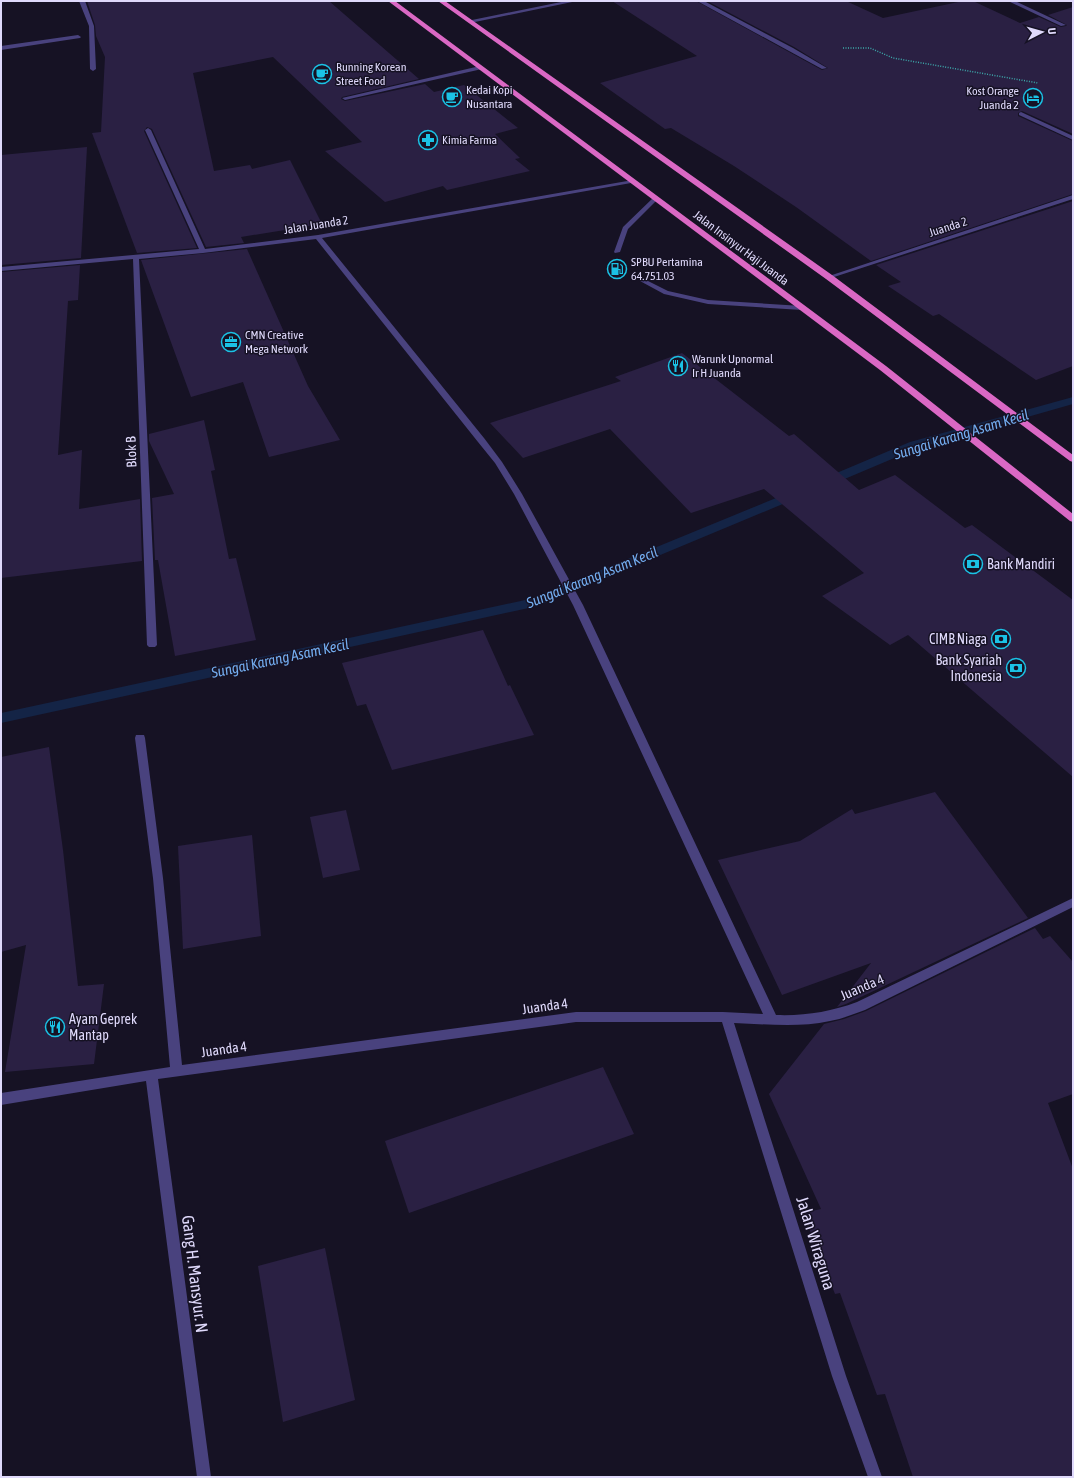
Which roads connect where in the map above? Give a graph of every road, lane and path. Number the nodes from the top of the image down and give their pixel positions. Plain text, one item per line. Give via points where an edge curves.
1 (82, 1) edge
2 (391, 1) edge
3 (441, 1) edge
4 (574, 1) edge
5 (700, 1) edge
6 (1011, 1) edge
7 (470, 21) junction
8 (1064, 25) dead end
9 (78, 37) dead end
10 (1, 48) edge
11 (791, 48) junction
12 (480, 68) junction
13 (824, 68) dead end
14 (93, 69) dead end
15 (1038, 83) dead end
16 (345, 98) dead end
17 (1021, 114) dead end
18 (148, 130) dead end
19 (1073, 138) edge
20 (631, 181) junction
21 (1073, 198) edge
22 (655, 199) junction
23 (318, 237) junction
24 (203, 251) junction
25 (617, 252) dead end
26 (136, 257) junction
27 (1, 269) edge
28 (829, 277) junction
29 (642, 280) dead end
30 (802, 308) junction
31 (1073, 459) edge
32 (1073, 519) edge
33 (152, 645) dead end
34 (140, 738) dead end
35 (1072, 904) edge
36 (727, 1018) junction
37 (772, 1020) junction
38 (177, 1071) junction
39 (152, 1075) junction
40 (1, 1099) edge
41 (204, 1477) edge
42 (875, 1477) edge

1 - 14 street via 93,31
2 - 12 highway, Jalan Insinyur Haji Juanda
3 - 7 highway, Jalan Insinyur Haji Juanda
4 - 7 street
5 - 11 street
6 - 8 street
7 - 28 highway, Jalan Insinyur Haji Juanda
9 - 10 street
11 - 13 street
11 - 15 path via 870,48 893,58
12 - 16 street
12 - 20 highway, Jalan Insinyur Haji Juanda
17 - 19 street
18 - 24 street
20 - 22 highway, Jalan Insinyur Haji Juanda
20 - 23 street, Jalan Juanda 2
21 - 28 street, Juanda 2
22 - 25 street via 625,228
22 - 30 highway, Jalan Insinyur Haji Juanda
23 - 24 street, Jalan Juanda 2
23 - 37 street via 498,462 518,494 578,605
24 - 26 street, Jalan Juanda 2
26 - 27 street, Jalan Juanda 2
26 - 33 street, Blok B
28 - 31 highway, Jalan Insinyur Haji Juanda
29 - 30 street via 666,293 708,302
30 - 32 highway, Jalan Insinyur Haji Juanda via 883,368
34 - 38 street via 158,878
35 - 37 street, Juanda 4 via 861,1006 826,1017
36 - 37 street, Juanda 4
36 - 38 street, Juanda 4 via 576,1017
36 - 42 street, Jalan Wiraguna via 839,1376
38 - 39 street, Juanda 4
39 - 40 street, Juanda 4
39 - 41 street, Gang H. Mansyur. N

